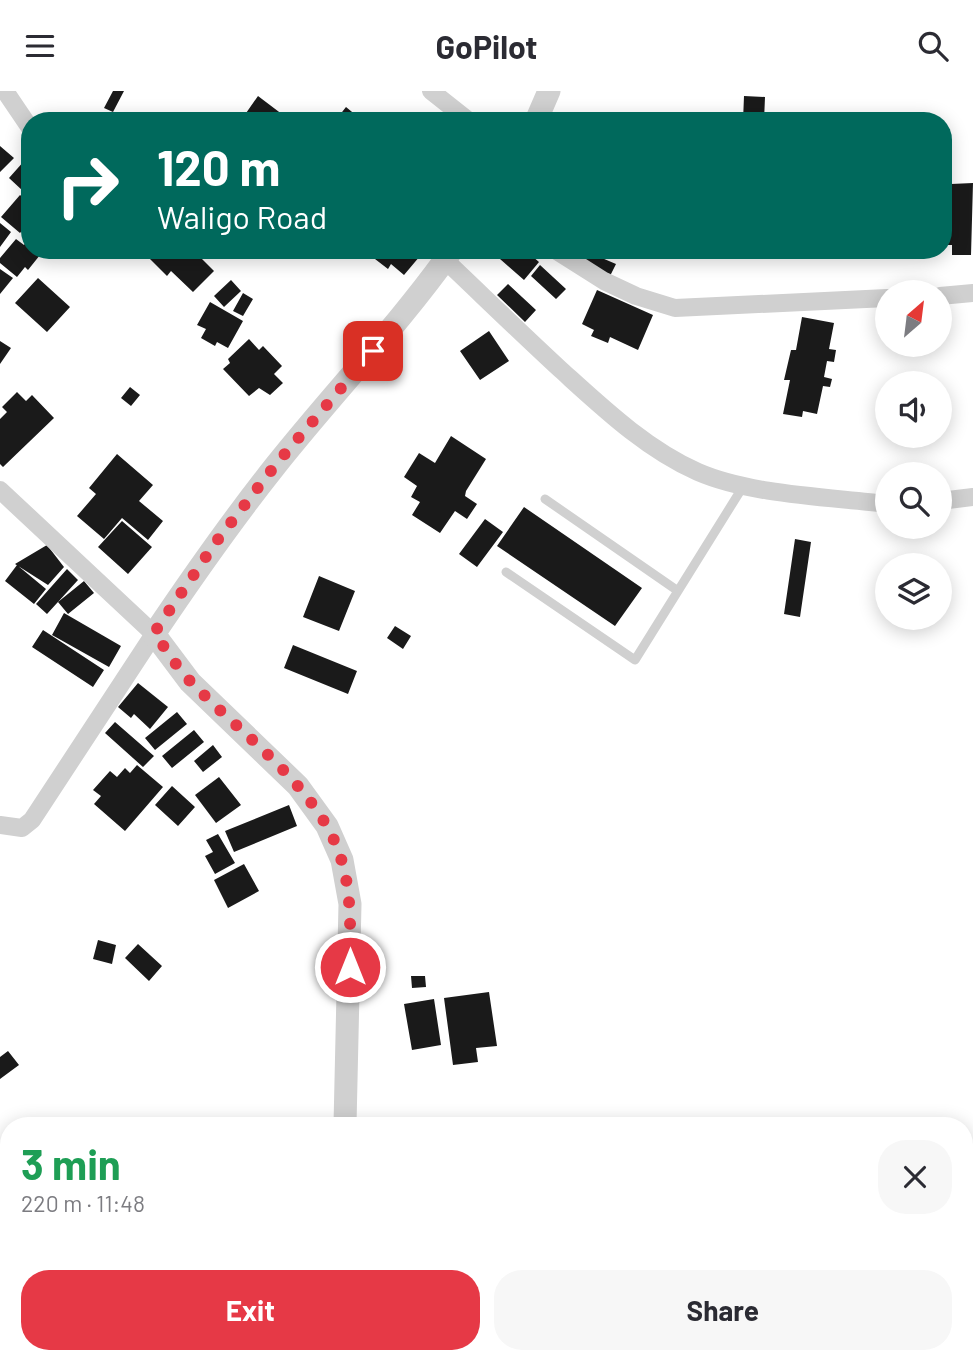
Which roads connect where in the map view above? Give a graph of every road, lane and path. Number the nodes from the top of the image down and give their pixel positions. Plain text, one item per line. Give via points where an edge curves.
1 (5, 91) edge
2 (431, 91) edge
3 (549, 91) edge
4 (458, 112) edge
5 (540, 112) edge
6 (21, 115) edge
7 (446, 259) edge
8 (453, 259) edge
9 (569, 259) edge
10 (973, 293) edge
11 (952, 295) edge
12 (875, 299) edge
13 (744, 485) junction
14 (0, 490) edge
15 (973, 497) edge
16 (545, 499) dead end
17 (952, 500) edge
18 (875, 502) edge
19 (506, 572) dead end
20 (678, 591) junction
21 (154, 633) junction
22 (0, 825) edge
23 (345, 1117) edge

1 - 6 street
2 - 4 street
3 - 5 street
7 - 21 street via 277,463
8 - 13 street via 624,425 699,472
9 - 12 street via 636,296 676,308
10 - 11 street
13 - 18 street
13 - 20 lane
14 - 21 street
15 - 17 street
16 - 20 lane
19 - 20 lane via 635,660
21 - 22 street via 32,820 22,828
21 - 23 street via 190,682 298,786 327,826 342,860 350,904

